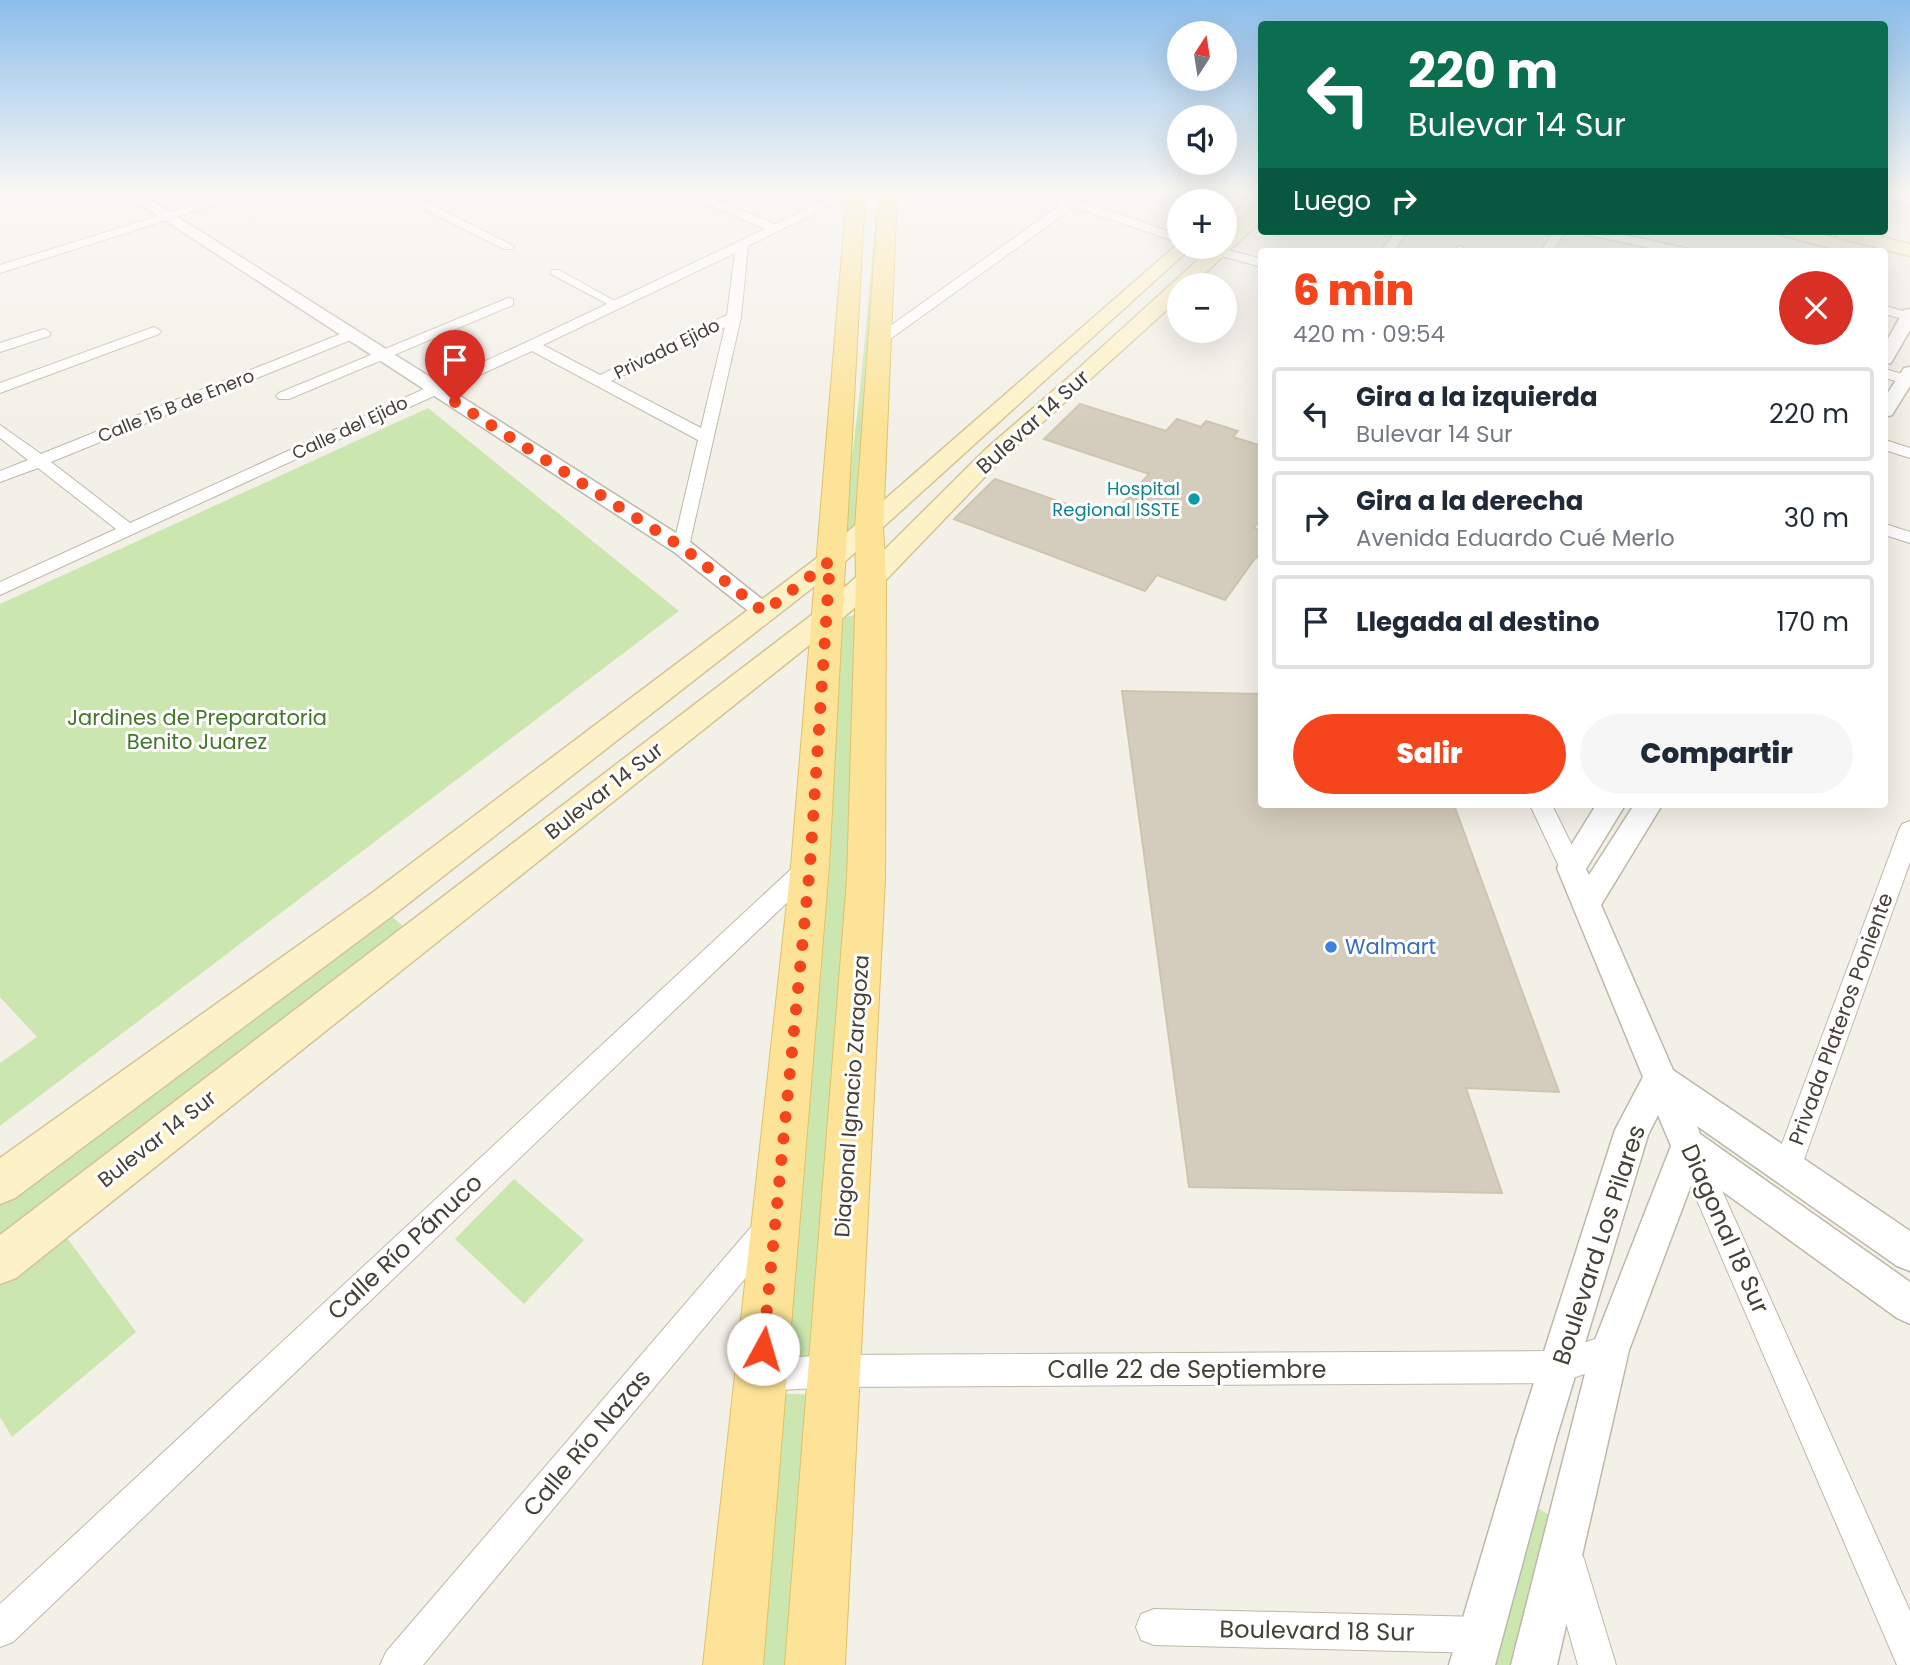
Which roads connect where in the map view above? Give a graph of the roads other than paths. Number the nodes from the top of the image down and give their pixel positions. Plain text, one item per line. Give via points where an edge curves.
1 (253, 271) edge
2 (690, 271) edge
3 (739, 271) edge
4 (851, 271) edge
5 (884, 271) edge
6 (976, 271) edge
7 (1157, 271) edge
8 (555, 272) dead end
9 (1167, 298) edge
10 (508, 302) dead end
11 (617, 305) junction
12 (1888, 311) edge
13 (1909, 316) edge
14 (734, 317) junction
15 (154, 331) dead end
16 (44, 333) dead end
17 (353, 334) junction
18 (881, 339) junction
19 (532, 345) junction
20 (0, 348) edge
21 (1888, 354) edge
22 (384, 355) junction
23 (1888, 374) edge
24 (1909, 378) edge
25 (600, 381) junction
26 (0, 388) edge
27 (435, 389) junction
28 (284, 396) dead end
29 (1888, 407) edge
30 (0, 430) edge
31 (707, 438) junction
32 (1888, 445) edge
33 (1910, 453) edge
34 (39, 461) junction
35 (0, 477) edge
36 (869, 527) junction
37 (128, 530) junction
38 (1888, 530) edge
39 (1910, 538) edge
40 (682, 547) junction
41 (830, 561) junction
42 (871, 579) junction
43 (0, 589) edge
44 (764, 612) junction
45 (827, 617) junction
46 (1542, 808) edge
47 (1609, 808) edge
48 (1646, 808) edge
49 (1910, 830) edge
50 (810, 866) junction
51 (1570, 868) junction
52 (1586, 905) junction
53 (1659, 1080) junction
54 (1688, 1146) junction
55 (1787, 1167) junction
56 (0, 1183) edge
57 (775, 1221) junction
58 (1910, 1252) edge
59 (0, 1262) edge
60 (1910, 1305) edge
61 (1610, 1350) junction
62 (1559, 1367) junction
63 (834, 1371) junction
64 (761, 1375) junction
65 (1561, 1543) junction
66 (1154, 1628) dead end
67 (0, 1629) edge
68 (1477, 1650) edge
69 (1910, 1653) edge
70 (399, 1665) edge
71 (733, 1665) edge
72 (815, 1665) edge
73 (1534, 1665) edge
74 (1597, 1665) edge

1 - 17 street
2 - 11 street, Calle del Ejido
3 - 14 street
4 - 41 main road
5 - 18 main road, Diagonal Ignacio Zaragoza
6 - 18 street
7 - 36 main road, Bulevar 14 Sur
8 - 11 street
9 - 42 main road, Bulevar 14 Sur via 994,454
10 - 22 street
11 - 19 street, Calle del Ejido
12 - 13 street
13 - 21 street
14 - 25 street, Privada Ejido
14 - 31 street
15 - 26 street
16 - 20 street
17 - 22 street
17 - 34 street, Calle 15 B de Enero
18 - 36 main road, Diagonal Ignacio Zaragoza
19 - 25 street
19 - 27 street, Calle del Ejido
22 - 27 street
22 - 28 street
23 - 24 street
24 - 29 street
25 - 31 street
27 - 37 street, Calle del Ejido
27 - 40 street
30 - 34 street
31 - 40 street
32 - 33 street
34 - 35 street, Calle 15 B de Enero
34 - 37 street
36 - 41 main road, Bulevar 14 Sur
36 - 42 main road, Diagonal Ignacio Zaragoza
37 - 43 street, Calle del Ejido
38 - 39 street
40 - 44 street
41 - 44 main road, Bulevar 14 Sur
41 - 45 main road
42 - 45 main road, Bulevar 14 Sur
42 - 63 main road, Diagonal Ignacio Zaragoza via 866,879
44 - 56 main road, Bulevar 14 Sur via 384,903
45 - 50 main road
45 - 59 main road, Bulevar 14 Sur
46 - 51 street, Diagonal 18 Sur
47 - 51 street
48 - 52 street
49 - 55 street, Privada Plateros Poniente
50 - 57 main road
50 - 67 street, Calle Río Pánuco
51 - 52 street, Diagonal 18 Sur
52 - 53 street, Diagonal 18 Sur
53 - 54 street, Diagonal 18 Sur
53 - 55 street
53 - 62 street, Boulevard Los Pilares via 1632,1130
54 - 60 street
54 - 61 street, Boulevard Los Pilares
54 - 69 street, Diagonal 18 Sur
55 - 58 street
57 - 64 main road
57 - 70 street, Calle Río Nazas
61 - 62 street, Calle 22 de Septiembre
61 - 65 street, Boulevard Los Pilares
62 - 63 street, Calle 22 de Septiembre
62 - 68 street, Boulevard Los Pilares
63 - 64 street, Calle 22 de Septiembre
63 - 72 main road, Diagonal Ignacio Zaragoza
64 - 71 main road
65 - 73 street, Boulevard Los Pilares
65 - 74 street
66 - 68 street, Boulevard 18 Sur

